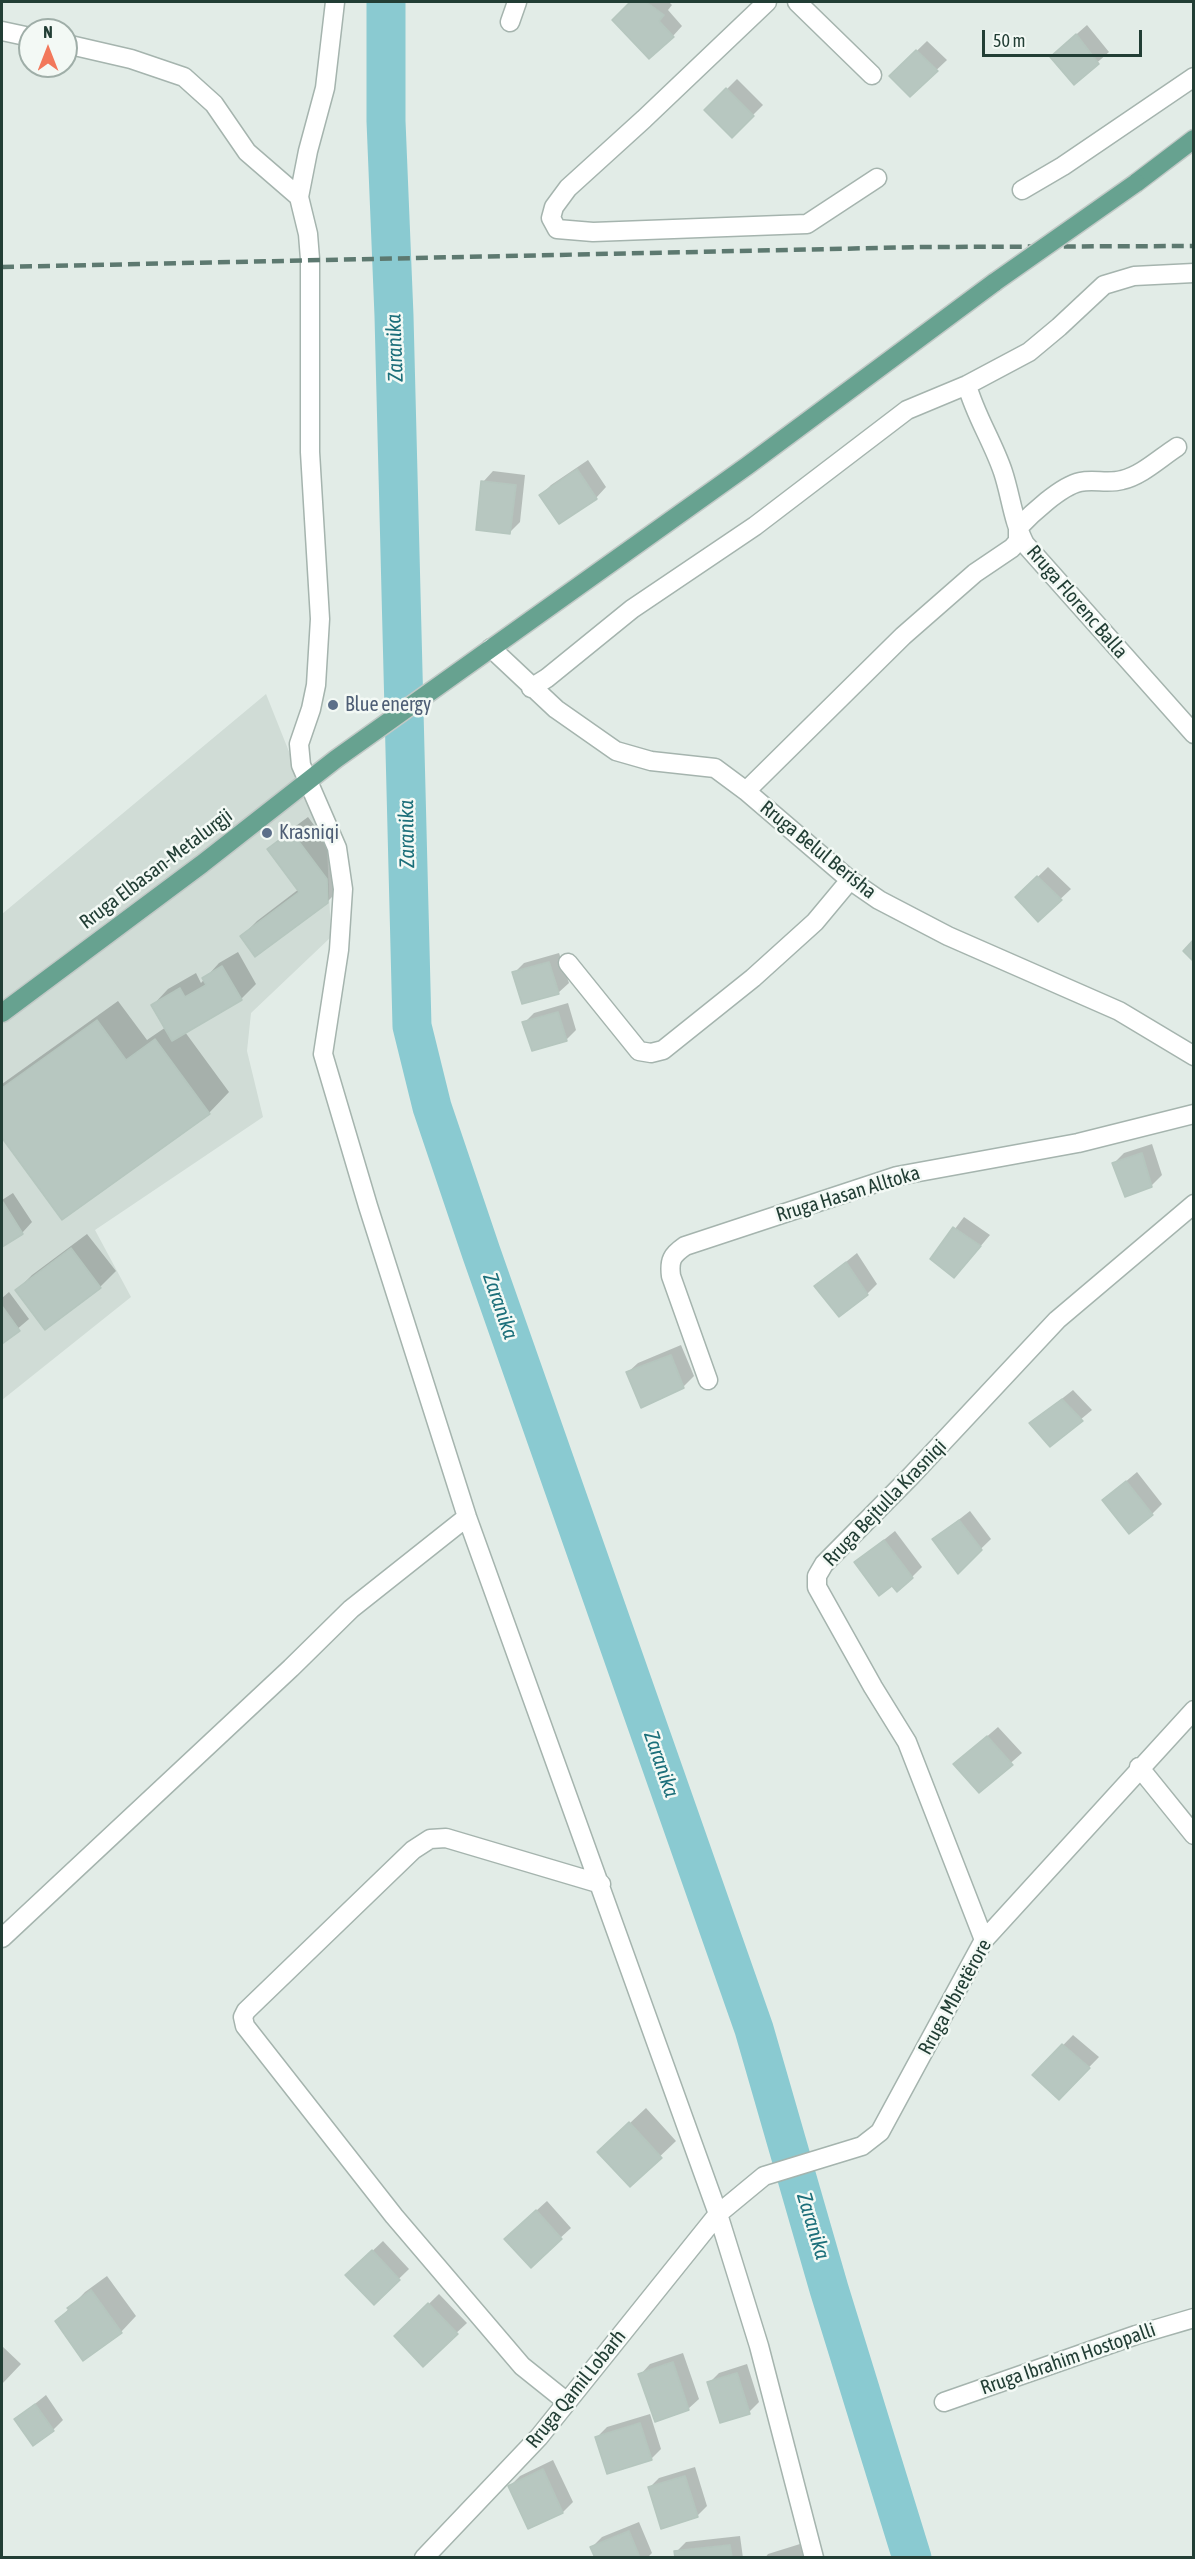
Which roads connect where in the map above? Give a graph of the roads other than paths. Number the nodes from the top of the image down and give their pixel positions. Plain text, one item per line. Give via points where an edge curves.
1 (335, 2) edge
2 (517, 2) edge
3 (767, 2) edge
4 (797, 2) edge
5 (510, 22) dead end
6 (2, 31) edge
7 (18, 34) edge
8 (78, 47) edge
9 (872, 75) dead end
10 (1194, 77) edge
11 (1194, 139) edge
12 (877, 178) dead end
13 (1022, 190) dead end
14 (299, 197) junction
15 (1194, 273) edge
16 (967, 385) junction
17 (1177, 447) dead end
18 (1018, 528) junction
19 (491, 648) junction
20 (531, 688) junction
21 (1194, 734) edge
22 (309, 780) junction
23 (746, 792) junction
24 (850, 880) junction
25 (568, 963) dead end
26 (2, 1013) edge
27 (1194, 1056) edge
28 (1194, 1114) edge
29 (1194, 1203) edge
30 (708, 1380) dead end
31 (467, 1517) junction
32 (1194, 1710) edge
33 (1139, 1767) junction
34 (1194, 1835) edge
35 (601, 1884) junction
36 (2, 1938) edge
37 (984, 1940) junction
38 (718, 2214) junction
39 (1194, 2318) edge
40 (567, 2402) junction
41 (944, 2402) dead end
42 (424, 2558) edge
43 (814, 2558) edge

1 - 14 street via 325,88
2 - 5 street
3 - 12 street via 568,188 551,218 557,229 593,232 807,225
4 - 9 street
6 - 7 street
8 - 14 street via 184,77 214,104 247,152
10 - 13 street
11 - 19 main road, bridge
14 - 22 street via 310,259 310,452 320,619 316,685 299,744 301,765
15 - 16 street via 1134,276 1104,285 1029,352
16 - 18 street, Rruga Florenc Balla via 1003,471
16 - 20 street via 907,410 755,526 632,609
17 - 18 street via 1121,480 1070,486
18 - 21 street, Rruga Florenc Balla via 1025,544
18 - 23 street via 1018,540 1012,548 968,579 903,636
19 - 20 street, Rruga Belul Berisha
19 - 22 main road, Rruga Elbasan-Metalurgji
20 - 23 street, Rruga Belul Berisha via 616,752 651,761 715,768
22 - 26 main road, Rruga Elbasan-Metalurgji
22 - 31 street via 337,848 343,889 339,950 323,1054
23 - 24 street, Rruga Belul Berisha
24 - 25 street via 815,922 771,962 663,1050 639,1051
24 - 27 street, Rruga Belul Berisha via 948,936 1119,1011
28 - 30 street, Rruga Hasan Alltoka via 1078,1143 897,1176 686,1246 673,1254 669,1262 671,1276
29 - 37 street, Rruga Bejtulla Krasniqi via 1057,1320 824,1564 817,1576 817,1587 907,1742
31 - 35 street
31 - 36 street via 351,1609
32 - 33 street, Rruga Mbretërore
33 - 34 street
33 - 37 street, Rruga Mbretërore
35 - 38 street
35 - 40 street via 446,1838 430,1839 413,1850 243,2017 246,2026 394,2216 522,2366
37 - 38 street, Rruga Mbretërore via 880,2132 862,2146 840,2155 764,2176
38 - 40 street, Rruga Qamil Lobarh
38 - 43 street via 759,2346
39 - 41 street, Rruga Ibrahim Hostopalli
40 - 42 street, Rruga Qamil Lobarh via 539,2437

